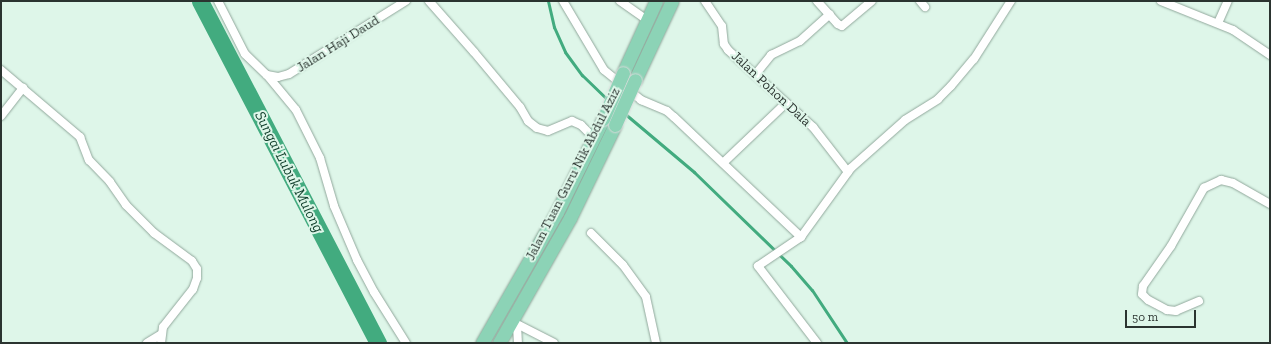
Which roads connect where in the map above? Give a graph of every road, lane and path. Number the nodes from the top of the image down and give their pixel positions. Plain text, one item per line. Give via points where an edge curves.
1 (218, 1) edge
2 (406, 1) edge
3 (429, 1) edge
4 (563, 1) edge
5 (620, 1) edge
6 (656, 1) edge
7 (672, 1) edge
8 (704, 1) edge
9 (817, 1) edge
10 (872, 1) edge
11 (1011, 1) edge
12 (1161, 1) edge
13 (1228, 1) edge
14 (830, 14) junction
15 (647, 20) junction
16 (1218, 23) junction
17 (1270, 55) edge
18 (1, 70) edge
19 (267, 75) junction
20 (755, 75) junction
21 (23, 88) junction
22 (786, 103) junction
23 (1, 116) edge
24 (594, 138) junction
25 (723, 163) junction
26 (848, 172) junction
27 (1270, 204) edge
28 (591, 233) dead end
29 (801, 238) junction
30 (1199, 301) dead end
31 (514, 323) junction
32 (160, 339) edge
33 (147, 343) edge
34 (406, 343) edge
35 (482, 343) edge
36 (499, 343) edge
37 (518, 343) edge
38 (554, 343) edge
39 (656, 343) edge
40 (817, 343) edge

1 - 19 street via 245,54
2 - 19 street, Jalan Haji Daud via 290,74 278,77
3 - 24 street via 520,107 528,121 548,131 572,121 581,125
4 - 25 street via 604,70 640,100 667,111
5 - 15 street
6 - 15 main road, Jalan Tuan Guru Nik Abdul Aziz
7 - 31 main road, Jalan Tuan Guru Nik Abdul Aziz, bridge via 570,218
8 - 20 street, Jalan Pohon Dala via 722,26 724,44
9 - 14 street
10 - 14 street via 845,26 838,24
11 - 26 street via 974,59 951,86 938,99 905,120
12 - 16 street
13 - 16 street
14 - 20 street via 800,41 771,56
15 - 24 main road, Jalan Tuan Guru Nik Abdul Aziz, bridge
16 - 17 street
18 - 21 street
19 - 34 street via 296,110 307,130 320,158 334,206 357,260
20 - 22 street, Jalan Pohon Dala
21 - 23 street
21 - 32 street via 80,137 89,160 110,182 126,205 154,233 192,261 197,269 193,289 163,327
22 - 25 street
22 - 26 street, Jalan Pohon Dala via 825,140
24 - 35 main road, Jalan Tuan Guru Nik Abdul Aziz via 557,212
25 - 29 street
26 - 29 street
27 - 30 street via 1233,183 1221,180 1204,188 1171,246 1143,286 1142,294 1167,310 1176,311
28 - 39 street via 622,265 646,297
29 - 40 street via 758,266
31 - 36 main road, Jalan Tuan Guru Nik Abdul Aziz
31 - 37 street
31 - 38 street
32 - 33 street

